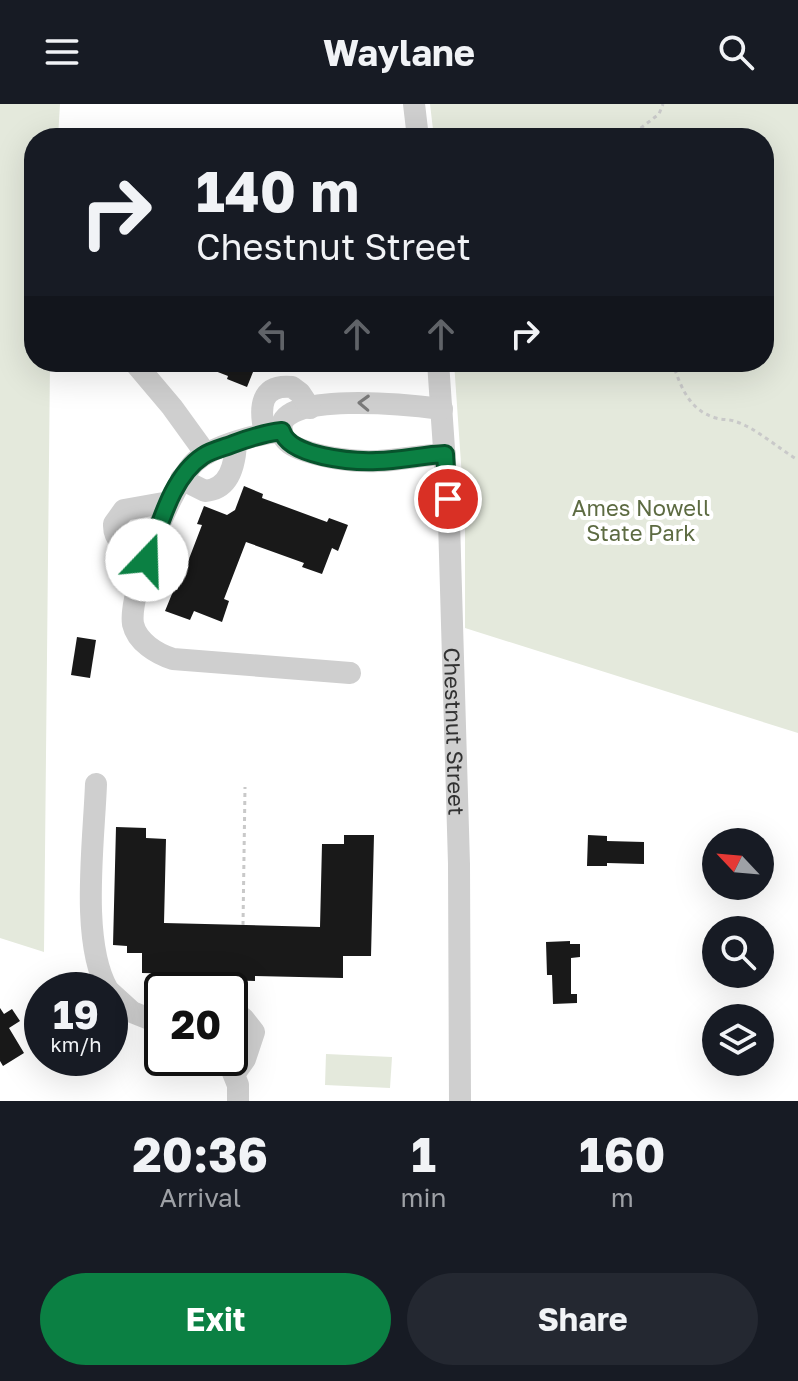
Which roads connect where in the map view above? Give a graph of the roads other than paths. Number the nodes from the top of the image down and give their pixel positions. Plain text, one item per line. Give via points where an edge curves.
1 (414, 104) edge
2 (417, 128) edge
3 (142, 372) edge
4 (439, 372) edge
5 (442, 409) junction
6 (273, 432) junction
7 (236, 443) junction
8 (206, 454) junction
9 (445, 454) junction
10 (181, 479) junction
11 (169, 502) junction
12 (147, 560) junction
13 (350, 673) dead end
14 (96, 784) dead end
15 (99, 972) edge
16 (248, 1024) edge
17 (248, 1050) edge
18 (235, 1076) edge
19 (238, 1101) edge
20 (460, 1101) edge

1 - 2 street
3 - 8 street
4 - 5 street, Chestnut Street
5 -> 6 street via 361,402 310,408 292,387 273,389 262,406
5 - 9 street, Chestnut Street
6 - 7 street
6 - 9 street via 299,449 353,460
7 - 8 street
7 - 10 street via 231,471 219,487 205,491
8 - 10 street
9 - 20 street, Chestnut Street via 459,864
10 - 11 street
11 - 12 street
11 - 12 street via 124,510 114,524 120,543
12 - 13 street via 133,622 160,655
14 - 15 street via 92,899
16 - 17 street via 254,1032
18 - 19 street

